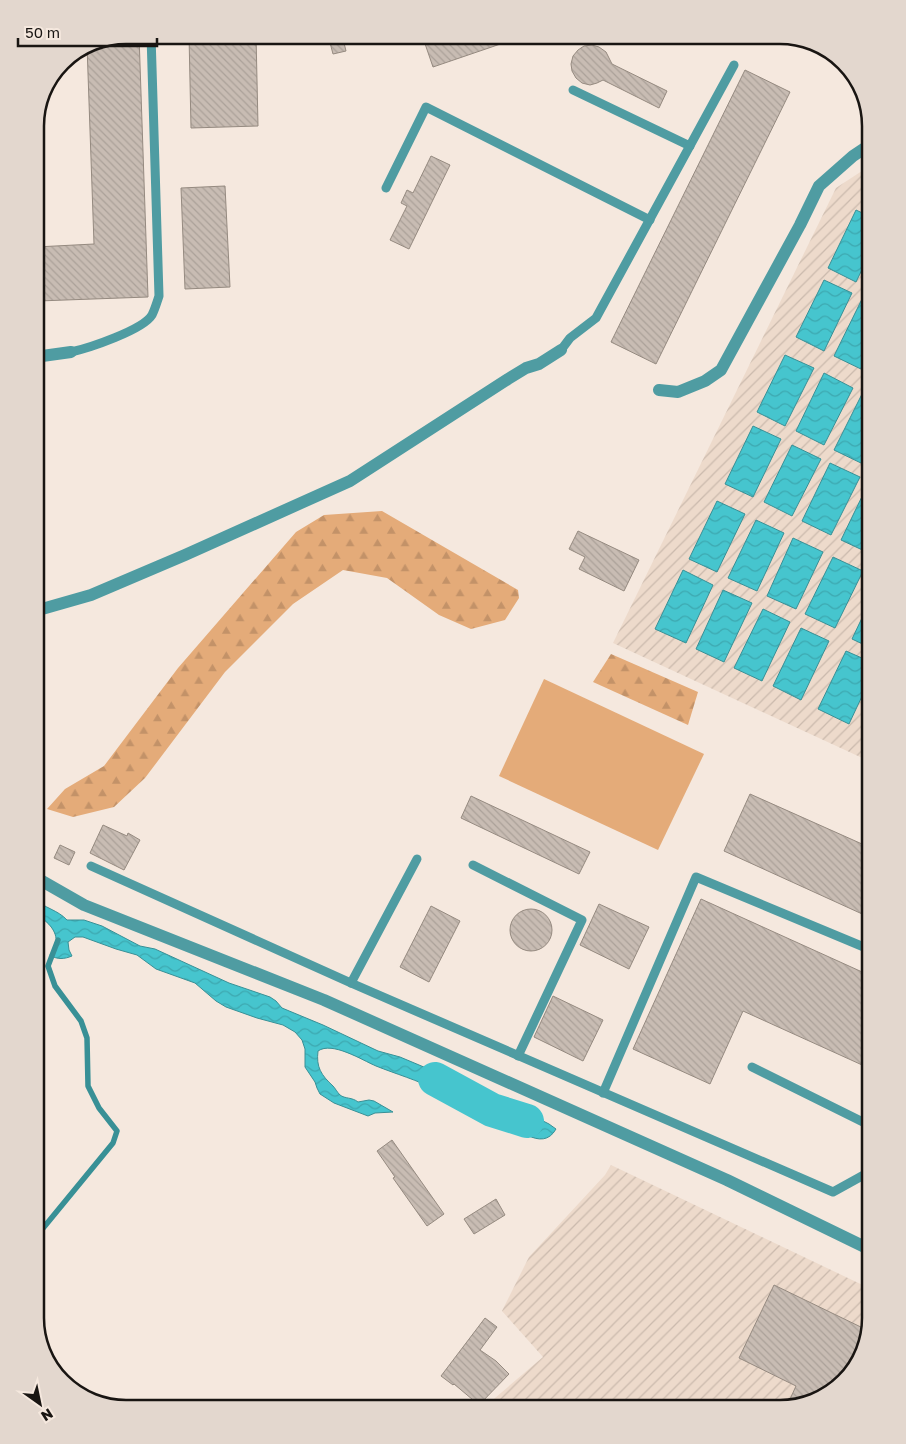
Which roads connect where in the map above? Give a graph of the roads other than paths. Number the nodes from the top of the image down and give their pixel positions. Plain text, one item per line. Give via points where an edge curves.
1 (151, 44) edge
2 (734, 65) dead end
3 (573, 90) dead end
4 (690, 146) junction
5 (862, 150) edge
6 (386, 188) dead end
7 (650, 220) junction
8 (561, 350) joint
9 (71, 352) joint
10 (44, 356) edge
11 (659, 390) dead end
12 (44, 608) edge
13 (417, 859) dead end
14 (474, 865) dead end
15 (91, 866) dead end
16 (44, 882) edge
17 (862, 946) edge
18 (351, 983) junction
19 (518, 1056) junction
20 (752, 1067) dead end
21 (603, 1093) junction
22 (862, 1122) edge
23 (862, 1176) edge
24 (862, 1246) edge

1 - 9 lane via 159,296 152,316 136,328
2 - 4 lane
3 - 4 lane
4 - 7 lane
5 - 11 street via 819,186 721,370 705,381 678,392
6 - 7 lane via 426,107
7 - 8 lane via 596,318 570,338
8 - 12 street via 508,379 350,482 91,595
9 - 10 street
13 - 18 lane
14 - 19 lane via 582,920
15 - 18 lane
16 - 24 street via 84,905 324,1000 727,1180
17 - 21 lane via 696,877
18 - 19 lane
19 - 21 lane
20 - 22 lane
21 - 23 lane via 833,1192

